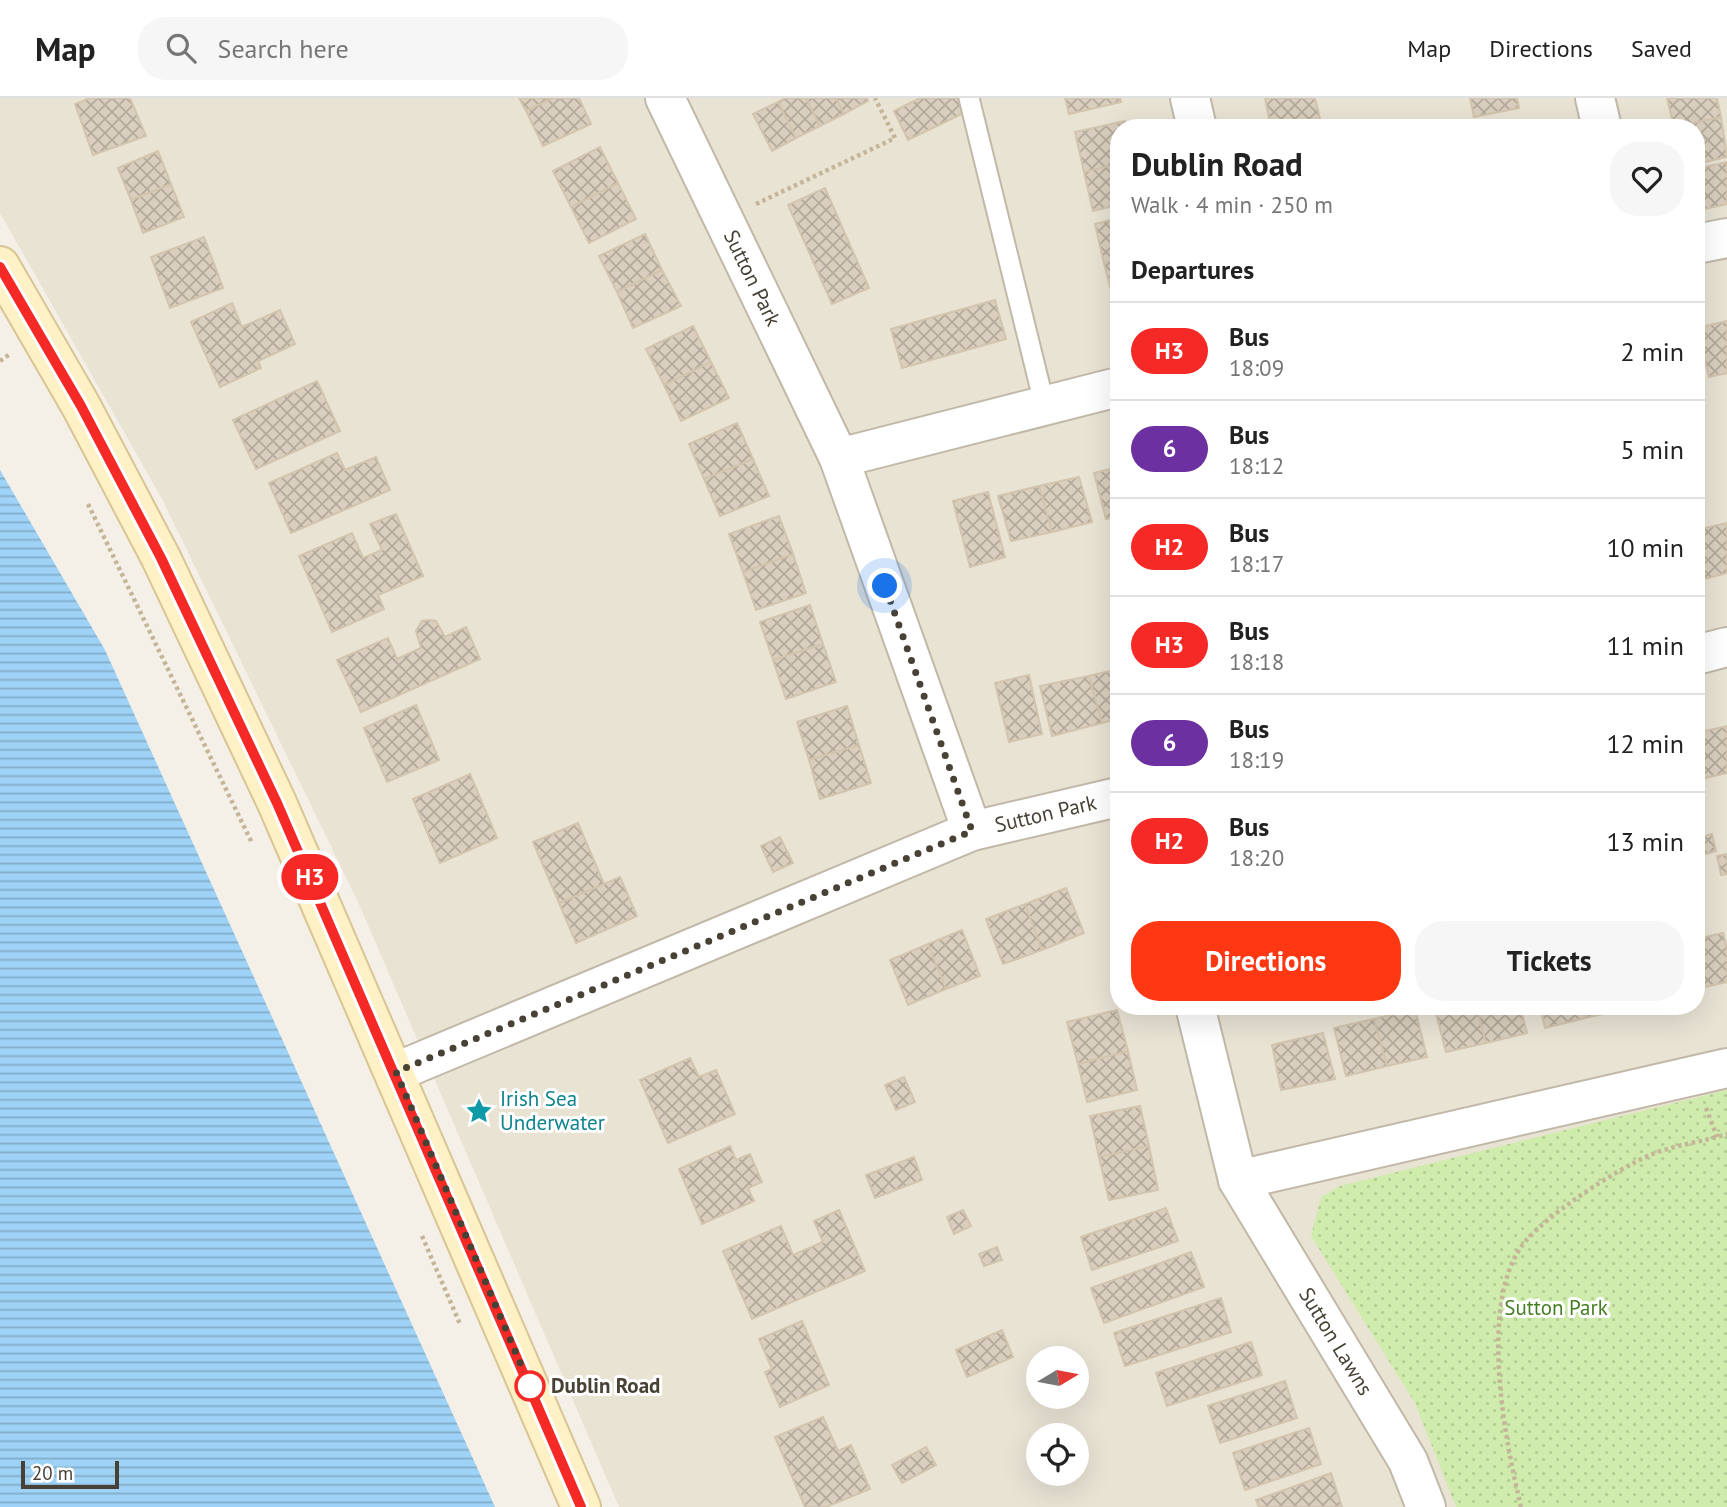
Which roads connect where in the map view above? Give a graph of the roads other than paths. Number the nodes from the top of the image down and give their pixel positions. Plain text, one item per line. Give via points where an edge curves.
1 (665, 98) edge
2 (969, 98) edge
3 (1190, 98) edge
4 (1595, 98) edge
5 (1195, 119) edge
6 (1600, 119) edge
7 (1727, 237) edge
8 (1705, 242) edge
9 (0, 267) edge
10 (1110, 389) edge
11 (1045, 407) junction
12 (839, 458) junction
13 (1727, 647) edge
14 (1705, 653) edge
15 (1110, 799) edge
16 (972, 831) junction
17 (1197, 1015) edge
18 (1727, 1068) edge
19 (396, 1072) junction
20 (1238, 1180) junction
21 (581, 1507) edge
22 (1426, 1507) edge

1 - 12 street, Sutton Park
2 - 11 lane
3 - 5 street
4 - 6 street
7 - 8 street
9 - 19 main road via 81,406 161,558
10 - 11 street
11 - 12 street
12 - 16 street, Sutton Park
13 - 14 street
15 - 16 street, Sutton Park
16 - 19 street, Sutton Park
17 - 20 street
18 - 20 street
19 - 21 main road
20 - 22 street, Sutton Lawns via 1408,1461

